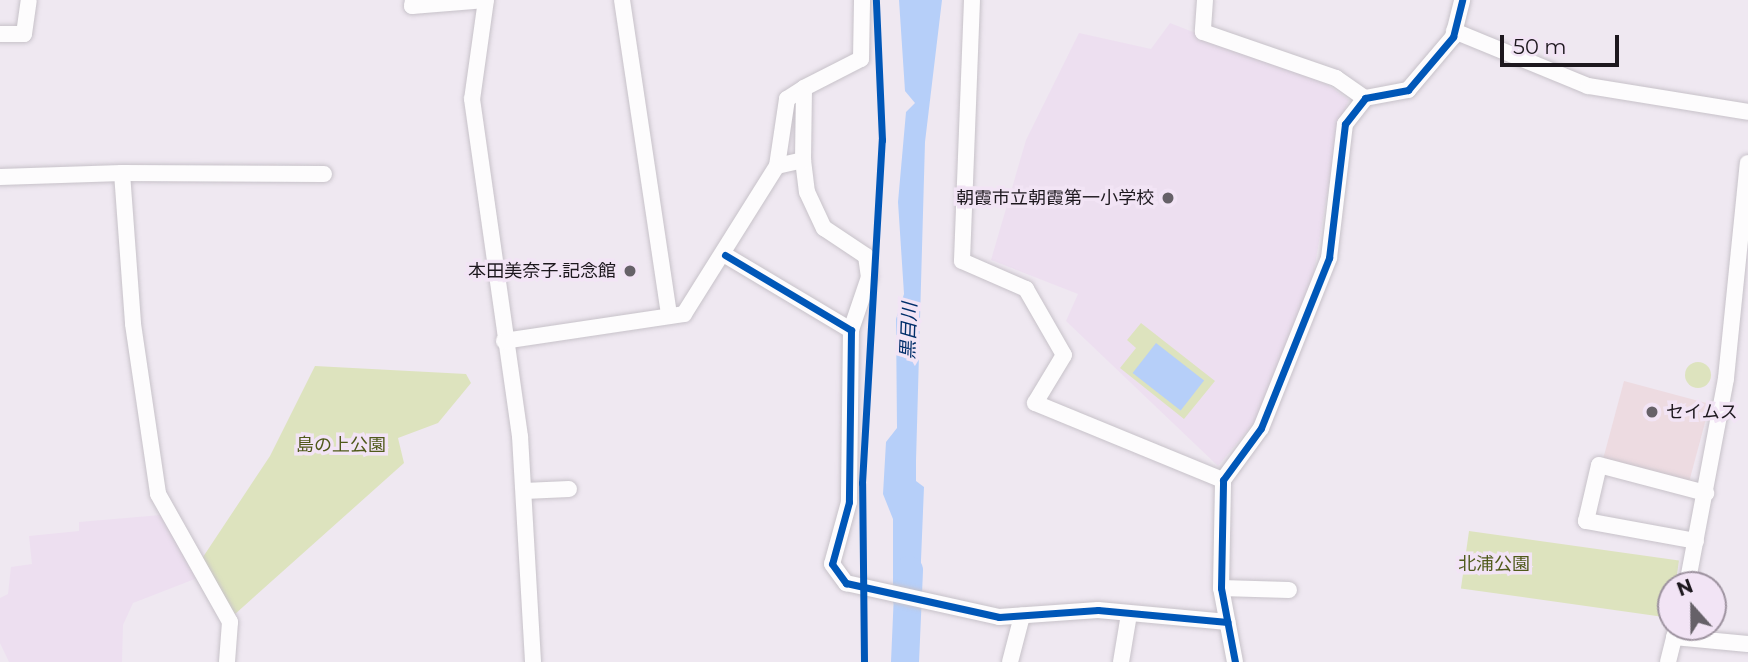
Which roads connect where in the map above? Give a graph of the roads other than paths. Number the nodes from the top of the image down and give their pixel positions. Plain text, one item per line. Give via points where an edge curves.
1 (29, 0) edge
2 (413, 0) edge
3 (486, 0) edge
4 (622, 0) edge
5 (862, 0) edge
6 (972, 0) edge
7 (1205, 0) edge
8 (1462, 0) edge
9 (1454, 31) junction
10 (0, 34) edge
11 (804, 88) junction
12 (1366, 98) junction
13 (1748, 112) edge
14 (803, 160) junction
15 (1748, 163) edge
16 (777, 166) junction
17 (122, 173) junction
18 (324, 174) dead end
19 (0, 177) edge
20 (1745, 208) edge
21 (725, 255) junction
22 (669, 316) junction
23 (851, 330) junction
24 (504, 341) junction
25 (1223, 480) junction
26 (569, 489) dead end
27 (524, 491) junction
28 (1706, 493) junction
29 (1696, 541) junction
30 (1690, 571) edge
31 (1221, 588) junction
32 (1289, 590) dead end
33 (1129, 614) junction
34 (1022, 616) junction
35 (1227, 622) junction
36 (1727, 640) edge
37 (1674, 641) edge
38 (1748, 644) edge
39 (227, 662) edge
40 (533, 662) edge
41 (1010, 662) edge
42 (1121, 662) edge
43 (1235, 662) edge
44 (1668, 662) edge

1 - 10 street via 24,34
2 - 3 street via 412,6
3 - 24 street via 472,99
4 - 22 street
5 - 11 street via 861,59
6 - 25 street via 962,261 1026,289 1063,355 1035,402
7 - 12 street via 1203,32 1336,78
8 - 9 street
9 - 12 street via 1408,90
9 - 13 street via 1588,86
11 - 14 street
11 - 16 street via 787,99
12 - 25 street via 1345,124 1329,258 1261,428
14 - 16 street
14 - 23 street via 807,192 824,228 866,256 869,276
15 - 20 street
16 - 21 street
17 - 18 street
17 - 19 street
17 - 39 street via 133,324 158,494 230,622
20 - 28 street via 1726,378
21 - 22 street via 684,314
21 - 23 street
22 - 24 street
23 - 34 street via 849,502 832,564 846,583 942,605
24 - 27 street
25 - 31 street
26 - 27 street
27 - 40 street
28 - 29 street
28 - 29 street via 1599,464 1586,521
29 - 30 street
31 - 32 street
31 - 35 street
33 - 34 street
33 - 35 street
33 - 42 street
34 - 41 street
35 - 43 street
36 - 38 street
37 - 44 street

